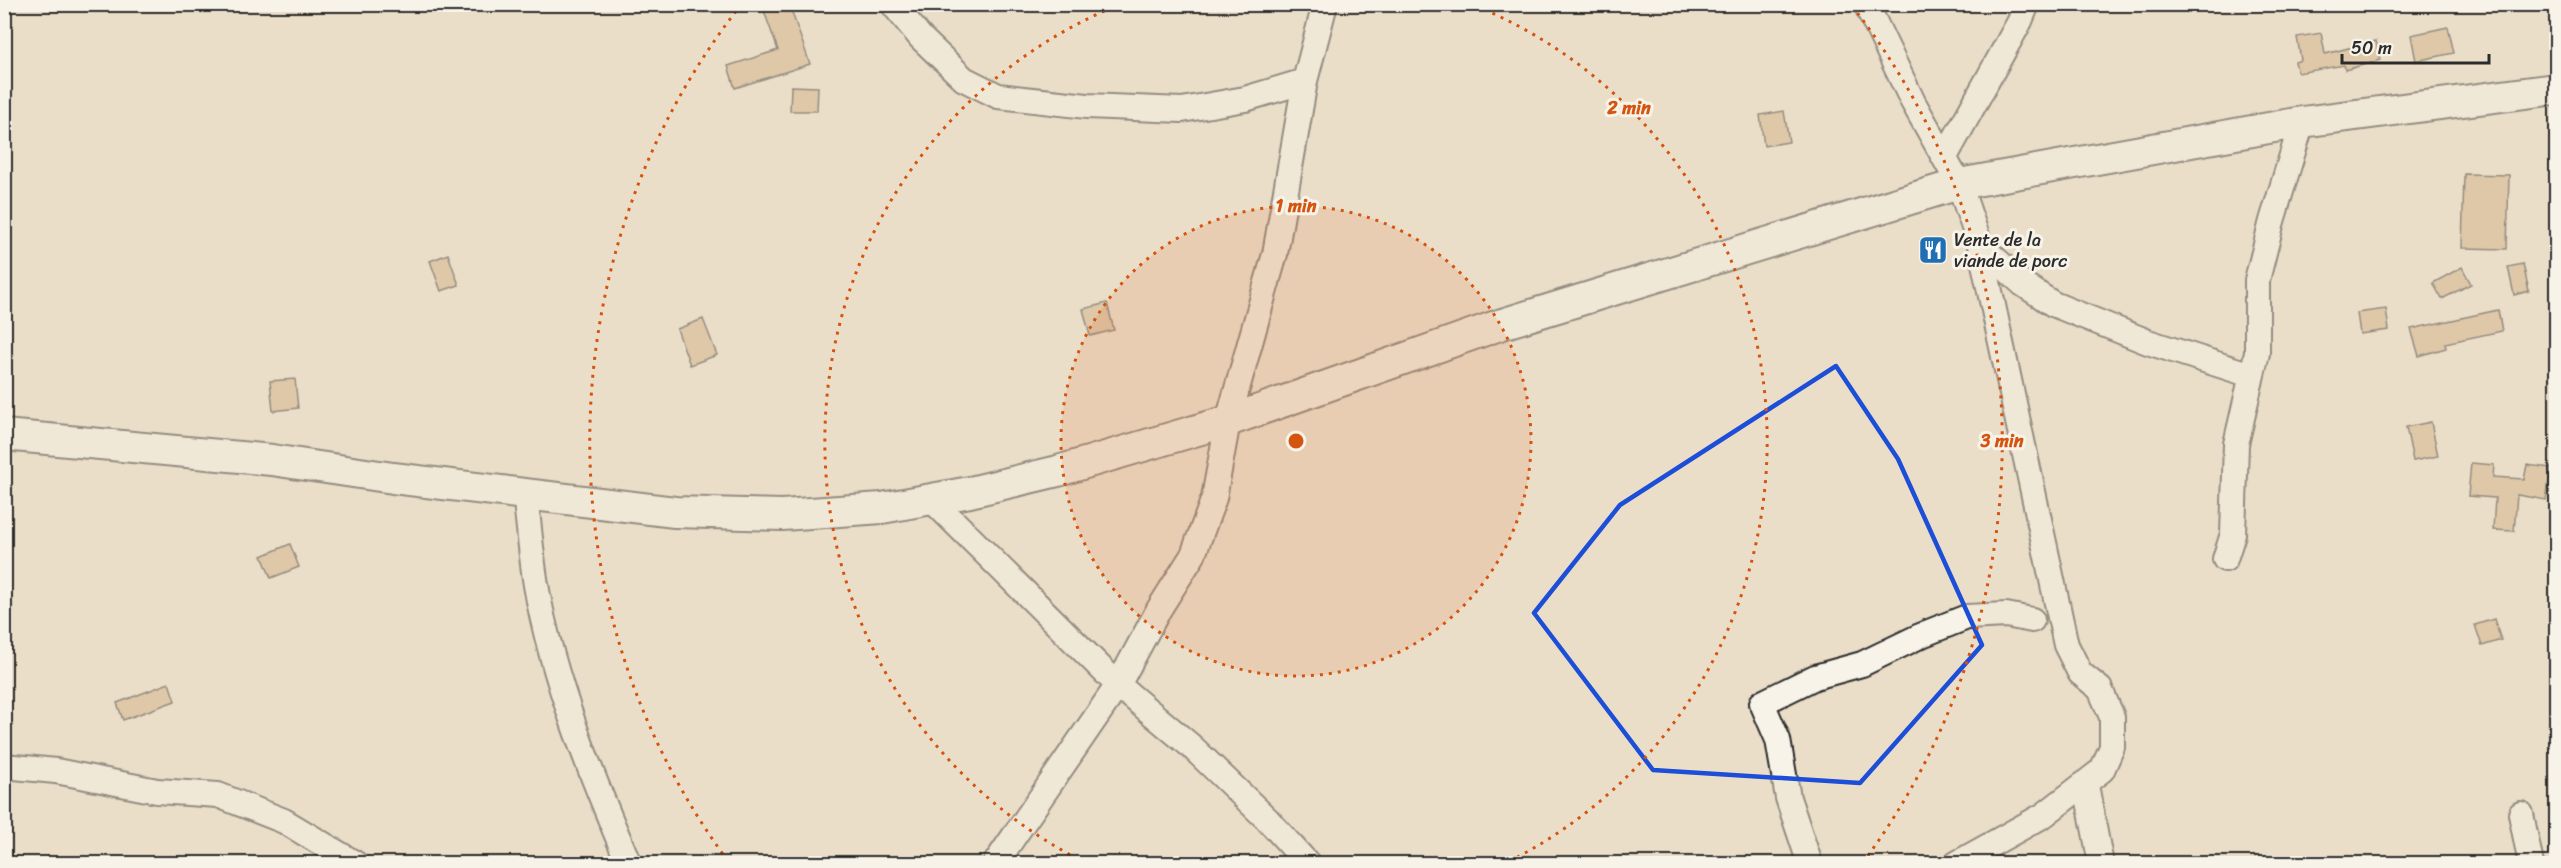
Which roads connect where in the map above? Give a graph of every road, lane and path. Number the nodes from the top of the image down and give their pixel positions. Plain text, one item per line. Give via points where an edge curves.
1 (893, 4) edge
2 (1325, 4) edge
3 (1866, 4) edge
4 (2027, 4) edge
5 (1305, 81) junction
6 (2556, 89) edge
7 (2302, 122) junction
8 (1945, 157) junction
9 (1959, 184) junction
10 (1980, 245) junction
11 (2251, 375) junction
12 (1228, 421) junction
13 (4, 435) edge
14 (525, 494) junction
15 (931, 499) junction
16 (2225, 559) dead end
17 (2032, 620) dead end
18 (1118, 685) junction
19 (4, 766) edge
20 (2086, 785) junction
21 (2522, 814) dead end
22 (356, 864) edge
23 (629, 864) edge
24 (995, 864) edge
25 (1308, 864) edge
26 (1810, 864) edge
27 (1956, 864) edge
28 (2101, 864) edge
29 (2531, 864) edge

1 - 5 street via 921,38 964,79 998,96 1087,106 1182,110 1245,99
2 - 5 street
3 - 8 street via 1913,102
4 - 8 street
5 - 12 street via 1275,254
6 - 7 main road
7 - 9 main road
7 - 11 street via 2257,279 2257,353
8 - 9 street
9 - 10 street
9 - 12 main road via 1502,324
10 - 11 street via 2023,284 2053,304 2148,342
10 - 20 street via 2066,645 2080,673 2100,689 2112,717 2112,747 2102,770
11 - 16 street via 2235,444 2233,534
12 - 15 main road via 1058,471
12 - 18 street via 1214,498 1193,555
13 - 14 main road via 272,460
14 - 15 main road via 675,512 782,515 882,508
14 - 23 street via 536,586 559,679 590,773
15 - 18 street
17 - 26 street via 2006,615 1967,617 1862,664 1815,677 1762,703 1778,740 1788,798
18 - 24 street
18 - 25 street via 1192,747
19 - 22 street via 56,771 157,791 218,795 284,821
20 - 27 street via 2044,815
20 - 28 street
21 - 29 street

